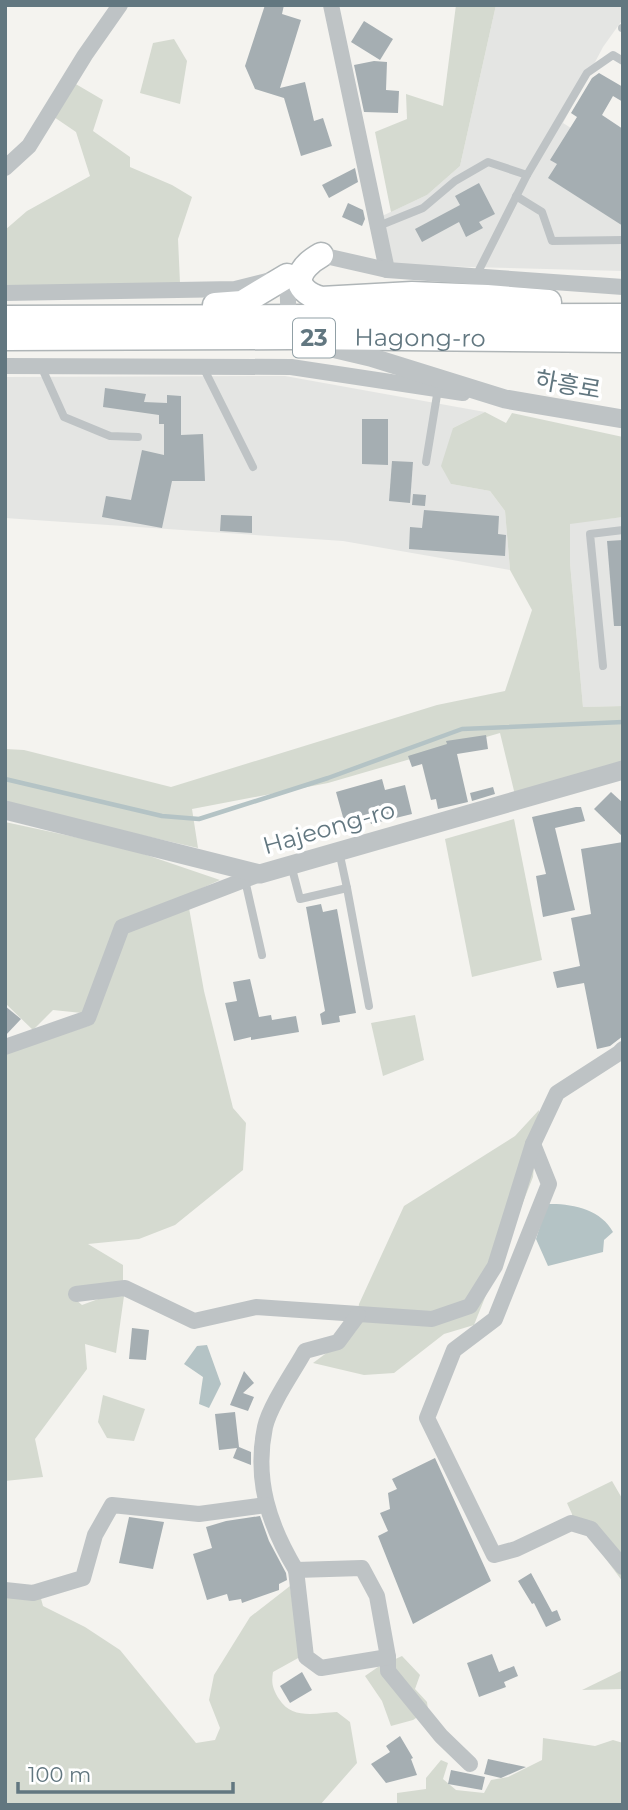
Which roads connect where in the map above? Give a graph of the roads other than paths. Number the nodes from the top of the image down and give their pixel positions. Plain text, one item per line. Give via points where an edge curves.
1 (120, 5) edge
2 (331, 5) edge
3 (623, 61) edge
4 (5, 168) edge
5 (527, 175) junction
6 (516, 196) junction
7 (376, 227) junction
8 (623, 240) edge
9 (321, 256) junction
10 (387, 270) junction
11 (476, 275) junction
12 (287, 276) junction
13 (623, 287) edge
14 (5, 293) edge
15 (623, 309) edge
16 (623, 316) edge
17 (94, 317) junction
18 (5, 318) edge
19 (289, 327) junction
20 (5, 338) edge
21 (334, 338) junction
22 (623, 341) edge
23 (5, 366) edge
24 (41, 366) junction
25 (204, 367) junction
26 (438, 389) junction
27 (505, 399) junction
28 (623, 419) edge
29 (138, 437) dead end
30 (426, 462) dead end
31 (253, 467) dead end
32 (623, 530) edge
33 (603, 666) dead end
34 (623, 770) edge
35 (5, 810) edge
36 (339, 851) junction
37 (291, 865) junction
38 (253, 877) junction
39 (346, 888) junction
40 (262, 956) dead end
41 (369, 1006) dead end
42 (5, 1047) edge
43 (623, 1049) edge
44 (533, 1144) junction
45 (76, 1294) dead end
46 (358, 1315) junction
47 (266, 1505) junction
48 (623, 1567) edge
49 (296, 1570) junction
50 (5, 1590) edge
51 (388, 1657) junction
52 (470, 1764) dead end

1 - 4 street via 29,146
2 - 7 street
3 - 5 lane via 613,55 587,74
5 - 6 lane
5 - 7 lane via 488,162 422,208
6 - 8 lane via 542,212 552,241
6 - 11 lane
7 - 10 street
9 - 10 street
9 - 12 street via 300,260
9 - 15 main road via 307,263 300,273 300,285 308,295 321,299 437,295
10 - 11 street
11 - 13 street
12 - 14 street via 235,289
12 - 17 main road via 242,303
12 - 19 street
16 - 19 main road, Hagong-ro / 23
17 - 18 main road, Hagong-ro / 23
17 - 19 main road, Hagong-ro / 23
19 - 20 main road, Hagong-ro / 23
19 - 21 main road, Hagong-ro / 23
21 - 22 main road, Hagong-ro / 23
21 - 27 street, 하흥로 via 335,349
23 - 24 street
24 - 25 street
24 - 29 lane via 64,417 110,436
25 - 26 street via 291,367
25 - 31 lane
26 - 27 street
26 - 30 lane
27 - 28 street, 하흥로
32 - 33 lane via 590,534
34 - 36 street, Hajeong-ro
35 - 38 street, Hajeong-ro
36 - 37 street, Hajeong-ro
36 - 39 lane
37 - 38 street, Hajeong-ro
37 - 39 lane via 300,899
38 - 40 lane
38 - 42 street via 122,927 88,1018
39 - 41 lane
43 - 44 street via 557,1093
44 - 46 street via 495,1266 470,1306 432,1319
44 - 48 street via 549,1184 495,1319 454,1350 427,1418 494,1555 571,1522 591,1529
45 - 46 street via 125,1287 194,1321 256,1307
46 - 47 street via 338,1342 305,1351 265,1425 261,1466
47 - 49 street via 278,1540
47 - 50 street via 199,1514 112,1505 94,1535 83,1578 33,1593
49 - 51 street via 362,1568 377,1596
49 - 51 street via 306,1657 321,1668
51 - 52 street via 388,1671

